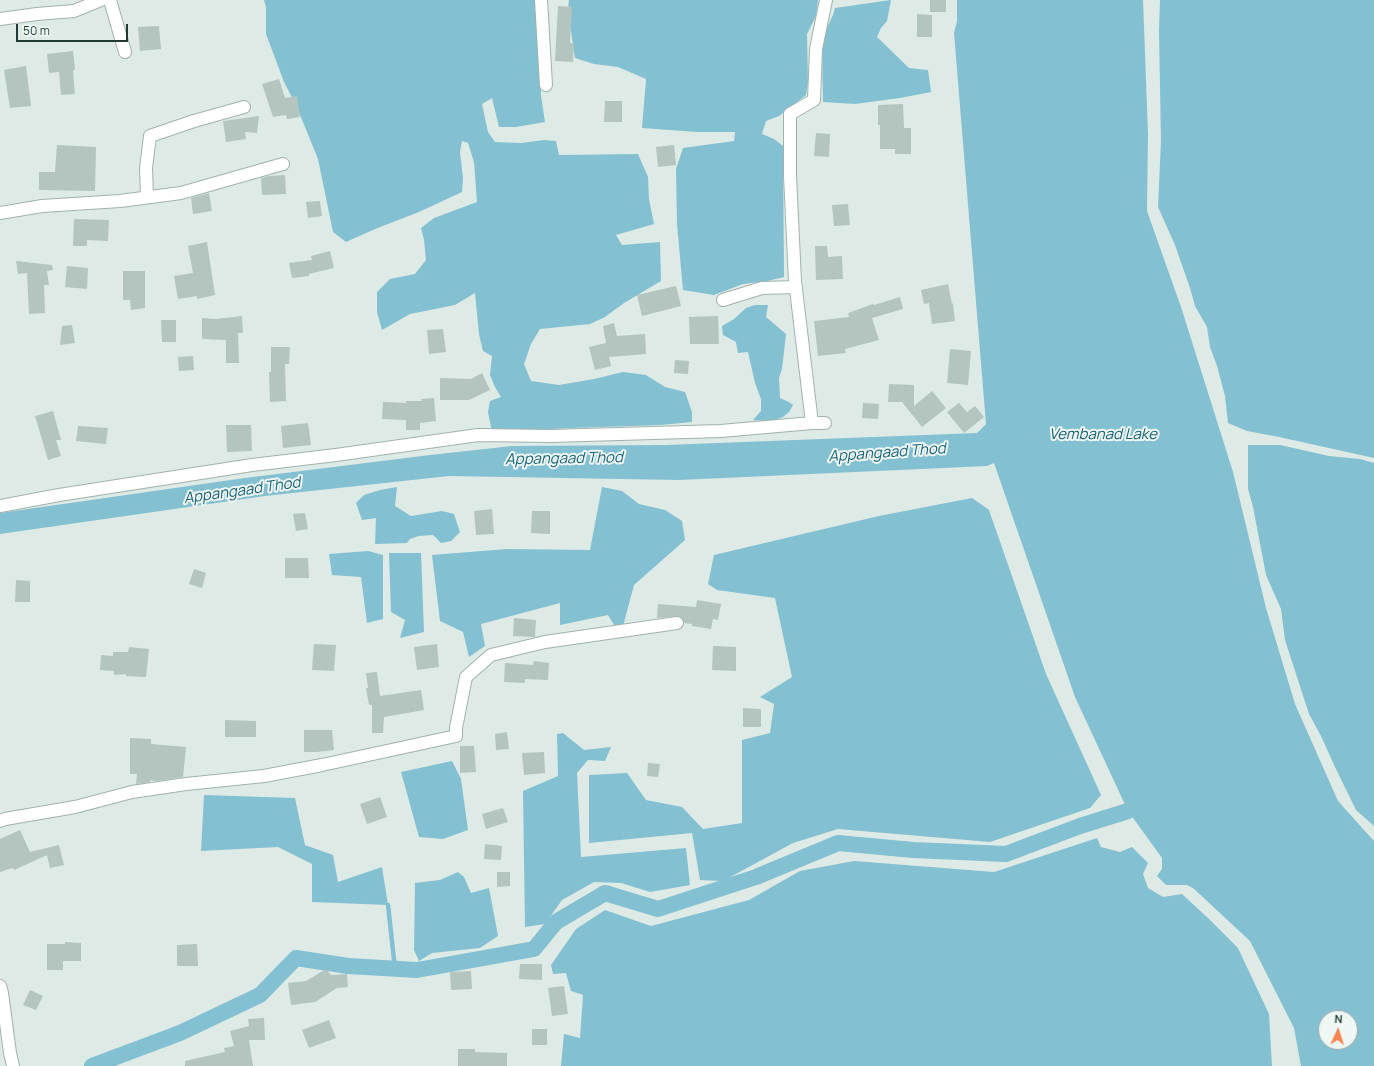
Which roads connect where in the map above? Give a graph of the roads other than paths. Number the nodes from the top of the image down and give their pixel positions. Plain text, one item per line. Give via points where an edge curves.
1 (101, 0) edge
2 (110, 0) edge
3 (542, 0) edge
4 (826, 0) edge
5 (0, 19) edge
6 (125, 52) dead end
7 (546, 85) dead end
8 (244, 107) dead end
9 (283, 164) dead end
10 (147, 197) junction
11 (0, 212) edge
12 (796, 287) junction
13 (723, 300) dead end
14 (0, 506) edge
15 (677, 624) dead end
16 (0, 821) edge
17 (0, 986) edge
18 (13, 1066) edge

1 - 5 street via 74,11
2 - 6 street
3 - 7 street
4 - 12 street via 816,49 814,100 790,114 790,176
8 - 10 street via 150,136 146,168
9 - 10 street via 181,192
10 - 11 street
12 - 13 street via 762,288
12 - 14 street via 819,423 714,431 550,436 478,435 252,465
15 - 16 street via 545,642 491,655 466,677 456,736 322,766 264,776 132,792 75,807 5,818
17 - 18 street

